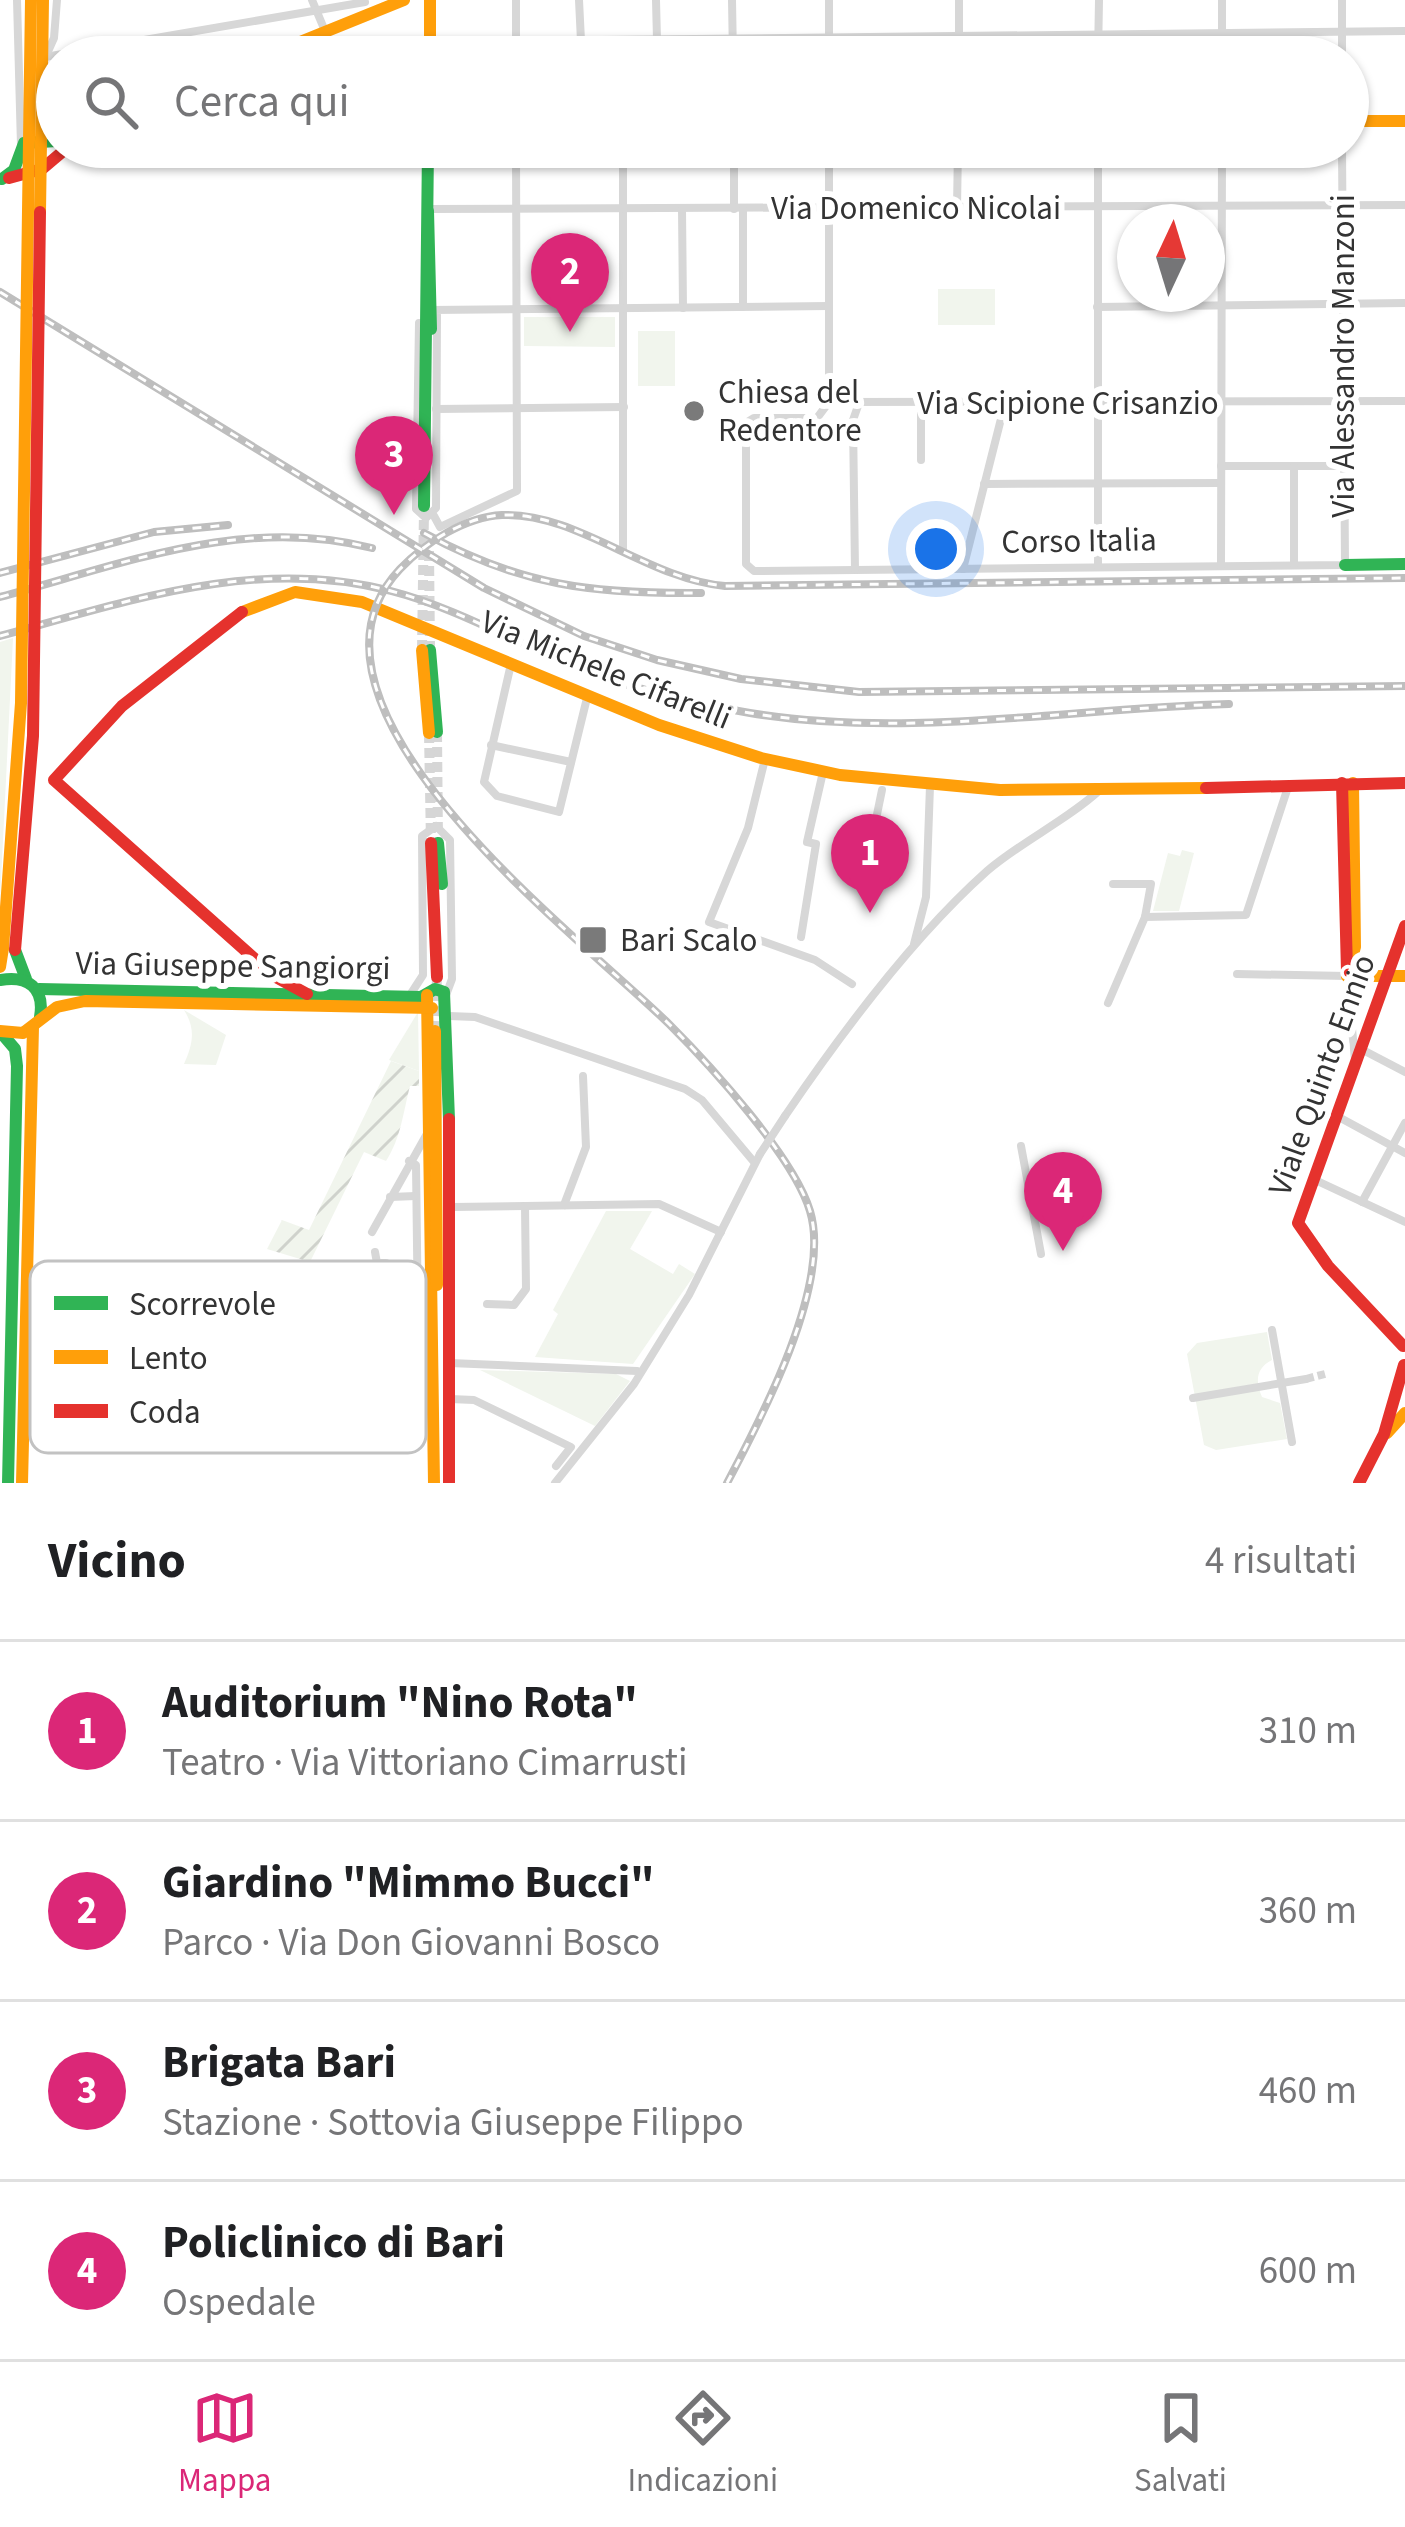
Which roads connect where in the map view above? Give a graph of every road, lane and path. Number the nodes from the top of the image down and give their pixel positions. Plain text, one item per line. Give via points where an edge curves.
1 (17, 0) edge
2 (31, 0) edge
3 (43, 0) edge
4 (57, 0) edge
5 (312, 0) edge
6 (404, 0) edge
7 (430, 0) edge
8 (516, 0) edge
9 (579, 0) edge
10 (656, 0) edge
11 (732, 0) edge
12 (829, 0) edge
13 (959, 0) edge
14 (1099, 0) edge
15 (1222, 0) edge
16 (1342, 0) edge
17 (366, 5) edge
18 (316, 13) junction
19 (17, 28) junction
20 (56, 28) junction
21 (325, 31) junction
22 (1405, 31) edge
23 (1222, 33) junction
24 (1342, 33) junction
25 (1098, 34) junction
26 (43, 36) edge
27 (53, 36) edge
28 (174, 36) edge
29 (313, 36) edge
30 (430, 36) edge
31 (516, 36) edge
32 (581, 36) edge
33 (657, 36) edge
34 (733, 36) edge
35 (829, 36) edge
36 (959, 36) edge
37 (1005, 36) edge
38 (1369, 121) edge
39 (1405, 121) edge
40 (36, 140) edge
41 (20, 151) junction
42 (36, 168) edge
43 (41, 168) edge
44 (428, 168) edge
45 (516, 168) edge
46 (623, 168) edge
47 (736, 168) edge
48 (830, 168) edge
49 (958, 168) edge
50 (1098, 168) edge
51 (1222, 168) edge
52 (1342, 168) edge
53 (28, 171) junction
54 (1, 180) edge
55 (1222, 204) edge
56 (1342, 205) junction
57 (1405, 205) edge
58 (1225, 207) edge
59 (829, 208) junction
60 (957, 208) junction
61 (1097, 208) junction
62 (1117, 208) edge
63 (428, 209) junction
64 (516, 209) junction
65 (623, 209) junction
66 (682, 209) junction
67 (739, 209) junction
68 (1405, 303) edge
69 (1343, 304) junction
70 (829, 306) junction
71 (1225, 306) edge
72 (743, 307) junction
73 (1097, 307) junction
74 (1117, 307) edge
75 (427, 308) junction
76 (624, 308) junction
77 (683, 308) junction
78 (516, 309) junction
79 (1221, 312) edge
80 (1405, 401) edge
81 (1098, 402) junction
82 (1344, 402) junction
83 (832, 403) junction
84 (859, 403) junction
85 (921, 403) junction
86 (1005, 403) junction
87 (1221, 403) junction
88 (624, 407) junction
89 (516, 408) junction
90 (436, 410) junction
91 (853, 419) junction
92 (922, 460) dead end
93 (1221, 466) junction
94 (1294, 466) junction
95 (1344, 466) junction
96 (1098, 483) junction
97 (1221, 483) junction
98 (984, 484) junction
99 (429, 509) junction
100 (623, 550) dead end
101 (1405, 564) edge
102 (1294, 565) junction
103 (1345, 565) junction
104 (1221, 566) junction
105 (1098, 567) junction
106 (963, 569) junction
107 (855, 570) junction
108 (754, 571) joint
109 (426, 650) tunnel mouth
110 (511, 664) junction
111 (587, 698) junction
112 (433, 732) tunnel mouth
113 (491, 745) junction
114 (765, 759) junction
115 (571, 763) junction
116 (823, 772) junction
117 (1347, 783) junction
118 (1405, 783) edge
119 (1289, 784) junction
120 (930, 786) junction
121 (1102, 788) junction
122 (882, 790) dead end
123 (850, 825) dead end
124 (431, 859) junction
125 (1113, 884) dead end
126 (1144, 917) junction
127 (1405, 926) edge
128 (801, 937) dead end
129 (9, 949) junction
130 (908, 958) junction
131 (0, 968) edge
132 (1388, 972) junction
133 (1238, 974) dead end
134 (274, 976) junction
135 (1348, 976) junction
136 (1405, 976) edge
137 (26, 979) junction
138 (0, 980) edge
139 (852, 984) dead end
140 (39, 989) junction
141 (270, 994) junction
142 (307, 994) junction
143 (410, 995) junction
144 (428, 997) junction
145 (1108, 1003) dead end
146 (447, 1005) junction
147 (36, 1022) junction
148 (0, 1032) edge
149 (1357, 1054) junction
150 (1405, 1072) edge
151 (584, 1076) dead end
152 (1335, 1115) junction
153 (1405, 1123) edge
154 (429, 1131) junction
155 (1021, 1146) dead end
156 (1393, 1146) junction
157 (1405, 1153) edge
158 (757, 1158) junction
159 (409, 1161) junction
160 (1311, 1179) junction
161 (390, 1196) junction
162 (416, 1196) junction
163 (1362, 1202) junction
164 (564, 1205) junction
165 (525, 1206) junction
166 (453, 1207) junction
167 (1405, 1222) edge
168 (372, 1232) dead end
169 (721, 1232) junction
170 (375, 1252) dead end
171 (1041, 1254) dead end
172 (381, 1261) edge
173 (417, 1261) edge
174 (448, 1270) junction
175 (487, 1304) dead end
176 (426, 1324) edge
177 (434, 1324) junction
178 (1272, 1330) dead end
179 (1404, 1344) edge
180 (450, 1363) junction
181 (1404, 1367) edge
182 (638, 1371) junction
183 (1306, 1378) tunnel mouth
184 (1282, 1382) junction
185 (1193, 1397) dead end
186 (450, 1400) junction
187 (1405, 1413) edge
188 (1393, 1431) edge
189 (1292, 1442) dead end
190 (556, 1466) dead end
191 (8, 1483) edge
192 (22, 1483) edge
193 (434, 1483) edge
194 (449, 1483) edge
195 (555, 1483) edge
196 (1359, 1483) edge

1 - 19 street
2 - 129 main road, bridge via 20,750
3 - 26 main road, bridge
4 - 20 street
5 - 18 street
6 - 17 main road
7 - 30 main road
8 - 31 street
9 - 32 street
10 - 33 street
11 - 34 street
12 - 35 street
13 - 36 street
14 - 25 street
15 - 23 street
16 - 24 street
17 - 18 street
17 - 21 main road
18 - 21 street
18 - 28 street
19 - 20 street via 36,16
19 - 41 street
20 - 27 street
21 - 29 main road
22 - 24 street
23 - 24 street
23 - 25 street
25 - 37 street
38 - 39 main road
40 - 41 main road
41 - 53 main road
41 - 54 main road
42 - 53 main road
43 - 129 main road, bridge via 33,736
44 - 63 main road
45 - 64 street
46 - 65 street
47 - 67 street
48 - 59 street
49 - 60 street
50 - 61 street
51 - 55 street
52 - 56 street, Via Alessandro Manzoni
53 - 54 main road
56 - 57 street, Via Domenico Nicolai
56 - 58 street, Via Domenico Nicolai
56 - 69 street, Via Alessandro Manzoni
59 - 60 street, Via Domenico Nicolai
59 - 67 street, Via Domenico Nicolai
59 - 70 street
60 - 61 street, Via Domenico Nicolai
61 - 62 street, Via Domenico Nicolai
61 - 73 street
63 - 64 street, Via Domenico Nicolai
63 - 75 main road
64 - 65 street, Via Domenico Nicolai
64 - 78 street
65 - 66 street, Via Domenico Nicolai
65 - 76 street
66 - 67 street, Via Domenico Nicolai
66 - 77 street
67 - 72 street
68 - 69 street
69 - 71 street
69 - 82 street, Via Alessandro Manzoni
70 - 72 street
70 - 83 street
72 - 77 street
73 - 74 street
73 - 81 street
75 - 78 street
75 - 90 street via 437,315
75 - 99 main road
76 - 77 street
76 - 78 street
76 - 88 street
78 - 89 street
79 - 87 street
80 - 82 street, Via Scipione Crisanzio
81 - 86 street, Via Scipione Crisanzio
81 - 87 street, Via Scipione Crisanzio
81 - 96 street
82 - 87 street, Via Scipione Crisanzio
82 - 95 street, Via Alessandro Manzoni
83 - 84 street, Via Scipione Crisanzio
83 - 91 street
83 - 108 street, Via Scipione Crisanzio via 821,417 752,418 746,426 746,564
84 - 85 street, Via Scipione Crisanzio
84 - 91 street
85 - 86 street, Via Scipione Crisanzio
85 - 92 street
86 - 98 street
87 - 93 street
88 - 89 street
88 - 100 street
89 - 90 street
89 - 99 street via 517,491 440,527
90 - 99 street
91 - 107 street
93 - 94 street
93 - 97 street
94 - 95 street
94 - 102 street
95 - 103 street, Via Alessandro Manzoni
96 - 97 street
96 - 98 street
96 - 105 street
97 - 104 street
98 - 106 street
101 - 103 main road, Corso Italia
102 - 103 street, Corso Italia
102 - 104 street, Corso Italia
104 - 105 street, Corso Italia
105 - 106 street, Corso Italia
106 - 107 street, Corso Italia
107 - 108 street, Corso Italia
109 - 112 main road
110 - 111 main road, Via Michele Cifarelli
110 - 113 street
110 - 134 main road, Via Michele Cifarelli via 362,602 296,591 253,603 126,706 55,780
111 - 114 main road, Via Michele Cifarelli
111 - 115 street
113 - 115 street
113 - 115 street via 484,782 497,796 559,812
114 - 116 main road, Via Michele Cifarelli
114 - 139 street via 748,828 709,922 815,960
116 - 120 main road, Via Michele Cifarelli
116 - 128 street via 807,842 816,844
117 - 118 main road, Via Michele Cifarelli
117 - 119 main road, Via Michele Cifarelli
117 - 135 main road
119 - 121 main road, Via Michele Cifarelli
119 - 126 street via 1246,915
120 - 121 main road, Via Michele Cifarelli
120 - 130 street via 922,925
121 - 130 street via 989,869
122 - 123 street via 874,829
124 - 124 main road via 435,843 441,977
124 - 144 main road
125 - 126 street via 1151,884
126 - 145 street
127 - 132 main road, Viale Quinto Ennio
129 - 131 main road
129 - 137 main road
130 - 158 street, bridge via 840,1036
132 - 135 main road
132 - 136 main road
132 - 149 main road, Viale Quinto Ennio
133 - 135 street
134 - 141 main road
134 - 142 main road
135 - 149 street
137 - 138 main road
137 - 140 main road
140 - 141 main road, Via Giuseppe Sangiorgi
140 - 147 main road
141 - 142 main road, Via Giuseppe Sangiorgi
142 - 143 main road, Via Giuseppe Sangiorgi
143 - 144 main road, Via Giuseppe Sangiorgi
143 - 146 street via 423,975 422,836 436,826 450,840
144 - 146 main road via 436,1010
144 - 147 main road, Via Giuseppe Sangiorgi via 85,1001
144 - 154 main road
146 - 158 street via 685,1089
146 - 166 main road
147 - 148 main road via 15,1035
147 - 192 main road
148 - 191 main road via 17,1066
149 - 150 street
149 - 152 main road, Viale Quinto Ennio
151 - 164 street via 586,1147
152 - 156 street
152 - 160 main road, Viale Quinto Ennio
153 - 156 street
154 - 159 street
154 - 177 main road
155 - 171 street
156 - 157 street
156 - 163 street
158 - 169 street
159 - 161 street
159 - 162 street
160 - 163 street
160 - 179 main road, Viale Quinto Ennio via 1301,1235
161 - 162 street
161 - 168 street
162 - 173 street
163 - 167 street
164 - 165 street
164 - 169 street via 659,1204
165 - 166 street
165 - 175 street via 526,1289 514,1305
166 - 174 main road
169 - 182 street
170 - 172 street
174 - 177 main road via 439,1031
174 - 180 main road
176 - 177 street
177 - 193 main road
178 - 184 street
179 - 181 main road
180 - 182 street
180 - 186 main road
181 - 188 main road
182 - 195 street
183 - 184 street
184 - 185 street
184 - 189 street
186 - 190 street via 477,1400 573,1444
186 - 194 main road
187 - 188 main road
188 - 196 main road

